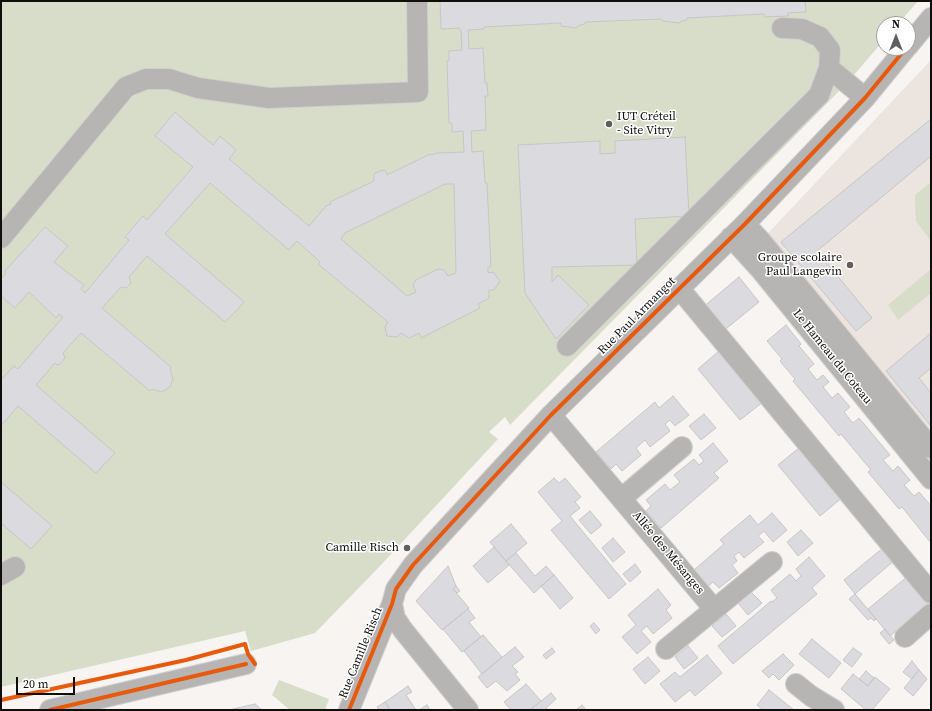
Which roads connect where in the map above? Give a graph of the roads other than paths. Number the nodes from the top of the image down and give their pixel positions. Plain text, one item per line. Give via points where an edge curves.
1 (417, 1) edge
2 (931, 18) edge
3 (782, 28) dead end
4 (916, 36) edge
5 (900, 56) edge
6 (829, 68) junction
7 (865, 98) junction
8 (738, 230) junction
9 (1, 238) edge
10 (679, 288) junction
11 (567, 346) dead end
12 (551, 415) junction
13 (682, 447) dead end
14 (931, 448) edge
15 (931, 480) edge
16 (622, 498) junction
17 (772, 562) dead end
18 (931, 593) edge
19 (392, 604) junction
20 (714, 609) junction
21 (931, 614) edge
22 (905, 637) dead end
23 (666, 649) dead end
24 (246, 664) dead end
25 (796, 684) dead end
26 (50, 710) edge
27 (349, 710) edge
28 (468, 710) edge
29 (834, 710) edge

1 - 9 street via 418,92 269,98 198,88 169,79 146,79 126,87
2 - 4 street, Rue Paul Armangot
3 - 6 street via 802,29 820,37 830,50
5 - 7 street, Rue Paul Armangot
6 - 7 street
6 - 11 street via 819,95
7 - 8 street, Rue Paul Armangot
8 - 10 street, Rue Paul Armangot
8 - 14 street via 761,241
8 - 15 street, Le Hameau du Coteau via 760,269
10 - 12 street, Rue Paul Armangot
10 - 18 street
12 - 16 street, Allée des Mésanges
12 - 19 street, Rue Paul Armangot via 413,565 396,589
13 - 16 street
16 - 20 street, Allée des Mésanges
17 - 20 street
19 - 27 street, Rue Camille Risch
19 - 28 street via 395,618 402,630
20 - 23 street
21 - 22 street
24 - 26 street
25 - 29 street

